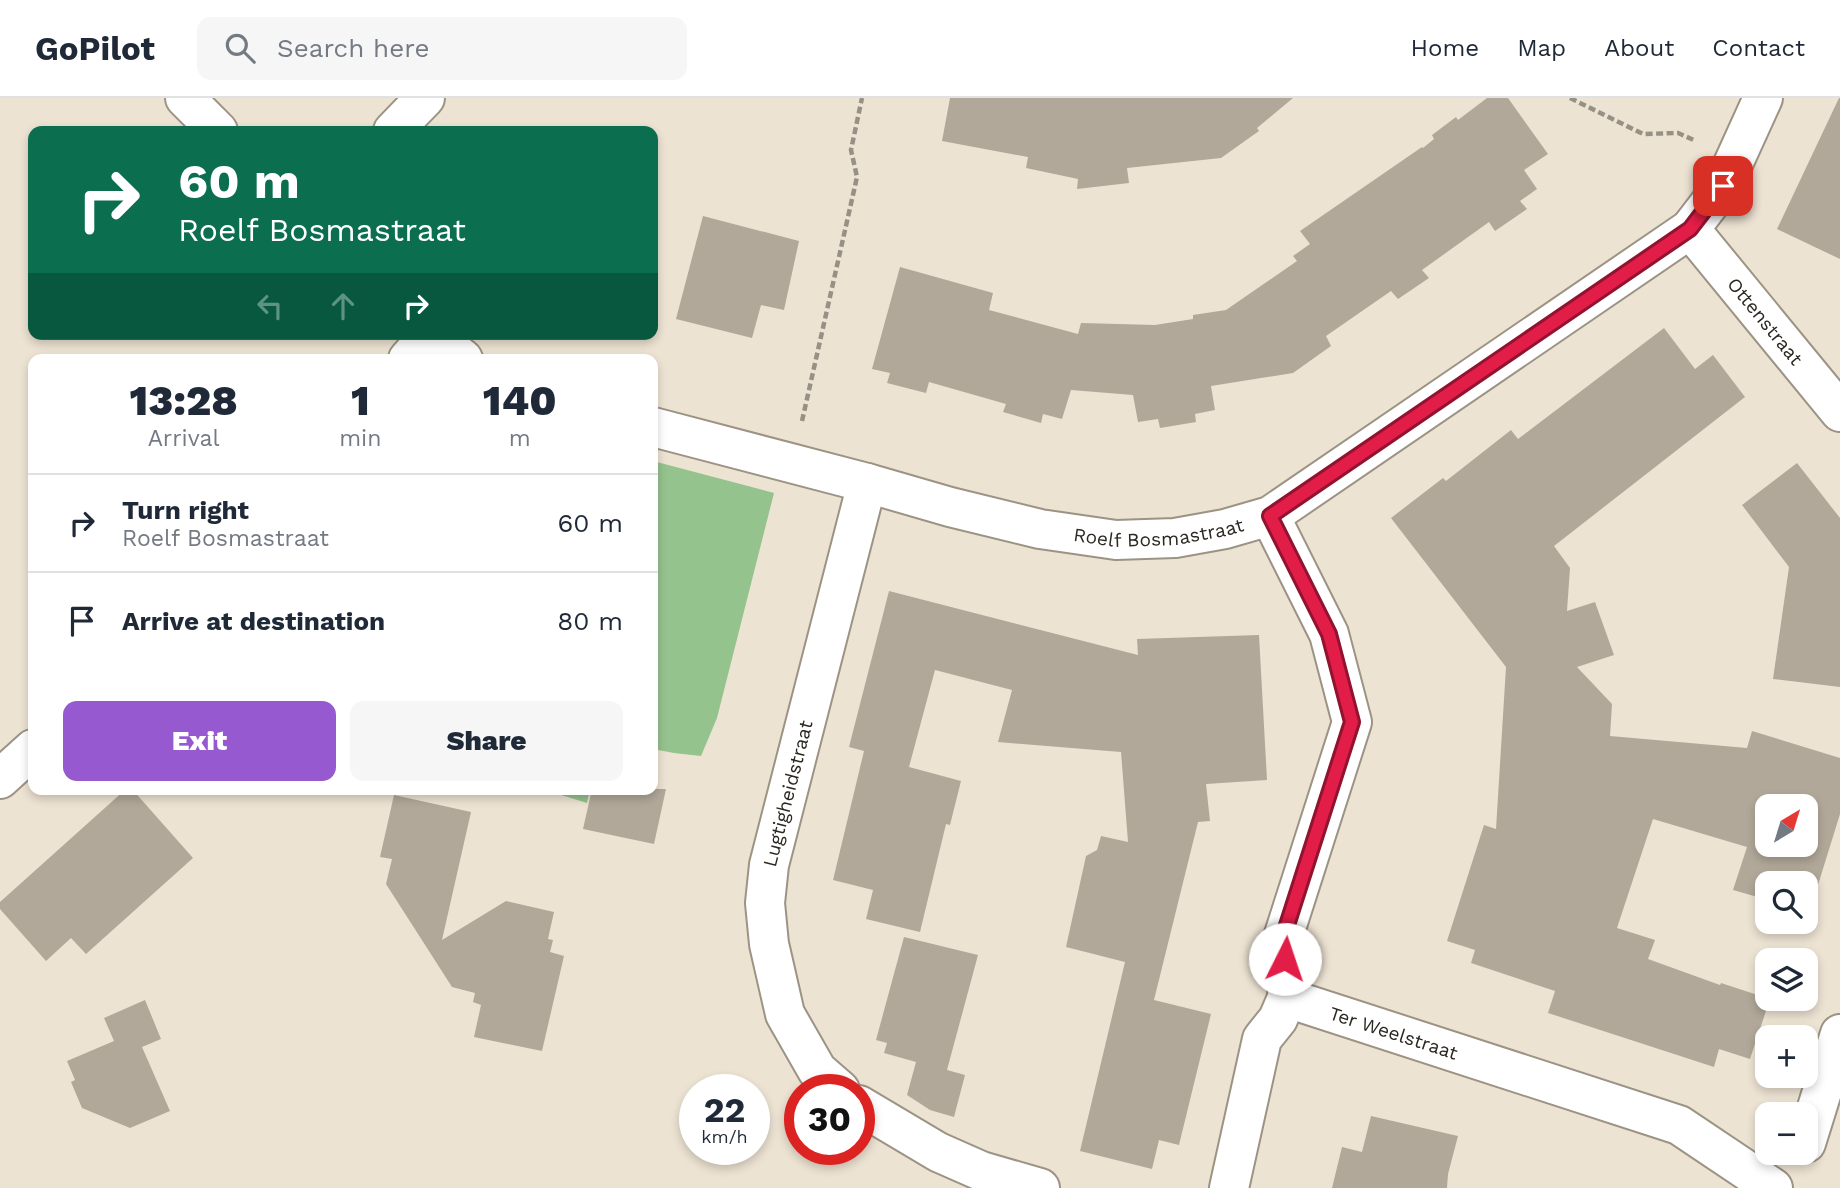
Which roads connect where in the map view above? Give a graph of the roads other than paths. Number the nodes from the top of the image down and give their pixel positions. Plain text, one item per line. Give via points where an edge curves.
1 (185, 98) edge
2 (425, 98) edge
3 (1763, 98) edge
4 (213, 126) edge
5 (398, 126) edge
6 (1690, 229) junction
7 (425, 340) edge
8 (438, 340) edge
9 (412, 354) edge
10 (456, 354) edge
11 (1840, 412) edge
12 (658, 428) edge
13 (867, 483) junction
14 (1270, 516) junction
15 (28, 754) edge
16 (0, 779) edge
17 (1287, 998) junction
18 (1840, 1034) edge
19 (822, 1074) edge
20 (1818, 1105) edge
21 (875, 1115) edge
22 (1799, 1165) edge
23 (1041, 1188) edge
24 (1229, 1188) edge
25 (1773, 1188) edge
26 (1792, 1188) edge

1 - 4 street
2 - 5 street
3 - 6 street, Roelf Bosmastraat via 1723,186
6 - 11 street, Ottenstraat
6 - 14 street, Roelf Bosmastraat
7 - 9 street
8 - 10 street
12 - 13 street, Roelf Bosmastraat
13 - 14 street, Roelf Bosmastraat via 1040,529 1116,540 1175,538
13 - 19 street, Lugtigheidstraat via 769,865 765,903 785,1014
14 - 17 street via 1329,634 1352,722 1281,944 1288,974
15 - 16 street
17 - 24 street via 1262,1039
17 - 25 street, Ter Weelstraat via 1679,1125
18 - 20 street
21 - 23 street via 938,1152 981,1171
22 - 26 street

